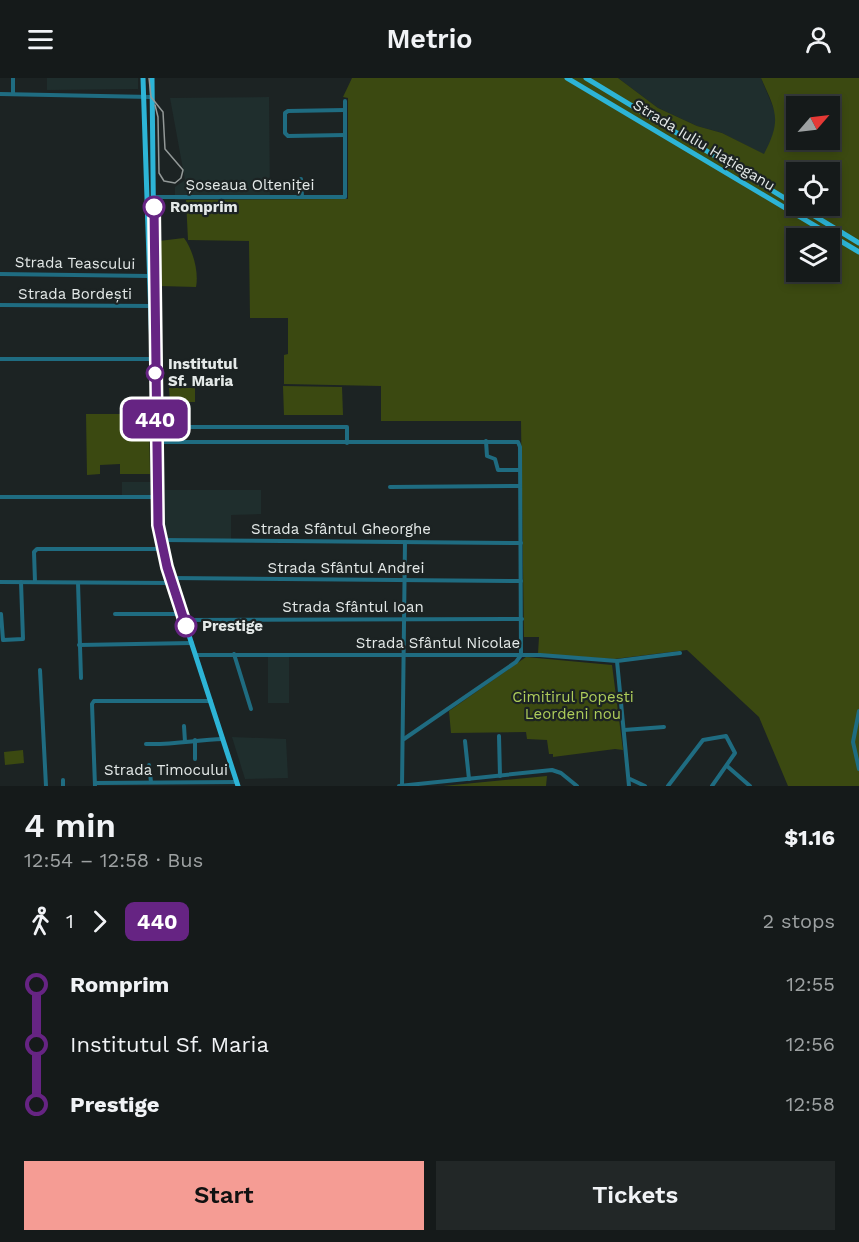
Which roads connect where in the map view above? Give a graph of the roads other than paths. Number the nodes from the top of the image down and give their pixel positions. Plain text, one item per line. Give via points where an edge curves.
1 (13, 78) edge
2 (143, 78) edge
3 (152, 78) edge
4 (567, 78) edge
5 (586, 78) edge
6 (0, 94) edge
7 (14, 94) junction
8 (148, 96) junction
9 (345, 100) dead end
10 (634, 106) junction
11 (345, 110) junction
12 (629, 115) junction
13 (345, 135) junction
14 (301, 179) dead end
15 (154, 197) junction
16 (302, 197) junction
17 (786, 198) edge
18 (815, 216) edge
19 (859, 243) edge
20 (859, 252) edge
21 (0, 274) edge
22 (153, 276) junction
23 (0, 305) edge
24 (151, 306) junction
25 (0, 359) edge
26 (154, 359) junction
27 (156, 427) junction
28 (486, 441) junction
29 (156, 442) junction
30 (347, 443) junction
31 (520, 470) junction
32 (520, 486) junction
33 (390, 487) dead end
34 (0, 497) edge
35 (157, 497) junction
36 (160, 540) junction
37 (405, 542) junction
38 (521, 543) junction
39 (162, 549) junction
40 (171, 580) junction
41 (405, 580) junction
42 (521, 581) junction
43 (0, 582) edge
44 (21, 582) junction
45 (35, 582) junction
46 (78, 583) junction
47 (128, 608) dead end
48 (1, 614) edge
49 (115, 614) dead end
50 (131, 614) junction
51 (183, 617) junction
52 (405, 619) junction
53 (522, 619) junction
54 (192, 643) junction
55 (80, 645) junction
56 (680, 653) dead end
57 (234, 654) junction
58 (196, 655) junction
59 (406, 655) junction
60 (521, 655) junction
61 (617, 661) junction
62 (40, 670) dead end
63 (81, 678) dead end
64 (211, 701) junction
65 (250, 709) dead end
66 (859, 711) edge
67 (184, 726) dead end
68 (664, 727) dead end
69 (624, 730) junction
70 (499, 736) dead end
71 (224, 739) junction
72 (404, 739) junction
73 (195, 740) junction
74 (465, 741) dead end
75 (185, 742) junction
76 (146, 744) dead end
77 (195, 759) dead end
78 (149, 765) dead end
79 (727, 766) junction
80 (859, 769) edge
81 (500, 776) junction
82 (469, 779) junction
83 (630, 779) junction
84 (63, 780) dead end
85 (151, 782) junction
86 (95, 784) edge
87 (238, 784) edge
88 (575, 785) edge
89 (714, 785) edge
90 (46, 786) edge
91 (63, 786) edge
92 (401, 786) edge
93 (629, 786) edge
94 (645, 786) edge
95 (668, 786) edge
96 (750, 786) edge

1 - 7 street
2 - 8 main road
3 - 8 main road
4 - 12 main road, Strada Iuliu Hațieganu
5 - 10 main road, Strada Iuliu Hațieganu
6 - 7 street
7 - 8 street
8 - 15 main road
8 - 22 main road
9 - 11 street
10 - 12 main road
10 - 17 main road, Strada Iuliu Hațieganu
11 - 13 street
11 - 13 street via 288,111 285,133
12 - 20 main road, Strada Iuliu Hațieganu
13 - 16 street, Șoseaua Olteniței via 345,197
14 - 16 street
15 - 16 street, Șoseaua Olteniței
15 - 22 main road
18 - 19 main road, Strada Iuliu Hațieganu
21 - 22 street, Strada Teascului
22 - 24 main road
22 - 26 main road
23 - 24 street, Strada Bordești
24 - 26 main road
25 - 26 street
26 - 27 main road
27 - 29 main road
27 - 30 street via 347,427
28 - 30 street
28 - 31 street via 487,456 495,459 498,470
28 - 31 street via 518,442
29 - 30 street
29 - 35 main road
31 - 32 street
32 - 33 street
32 - 38 street
34 - 35 street
35 - 36 main road
36 - 37 street, Strada Sfântul Gheorghe
36 - 39 main road
37 - 38 street, Strada Sfântul Gheorghe
37 - 41 street
38 - 42 street
39 - 40 main road
39 - 45 street via 37,549
40 - 41 street, Strada Sfântul Andrei
40 - 46 street, Strada Sfântul Andrei
40 - 51 main road
41 - 42 street, Strada Sfântul Andrei
41 - 52 street
42 - 53 street
43 - 44 street, Strada Sfântul Andrei
44 - 45 street, Strada Sfântul Andrei
44 - 48 street via 22,639 3,640
45 - 46 street, Strada Sfântul Andrei
46 - 55 street
47 - 50 street
49 - 50 street
50 - 51 street
51 - 52 street, Strada Sfântul Ioan
51 - 54 main road
52 - 53 street, Strada Sfântul Ioan
52 - 59 street
53 - 60 street
54 - 55 street
54 - 58 main road
55 - 63 street
56 - 61 street, Strada Sfântul Nicolae
57 - 58 street, Strada Sfântul Nicolae
57 - 59 street, Strada Sfântul Nicolae
57 - 65 street
58 - 64 main road
59 - 60 street, Strada Sfântul Nicolae
59 - 72 street
60 - 61 street, Strada Sfântul Nicolae
60 - 72 street via 518,661
61 - 69 street
62 - 90 street
64 - 71 main road
64 - 86 street, Strada Timocului via 96,700 92,703
66 - 80 street via 853,742
67 - 75 street
68 - 69 street
69 - 83 street
70 - 81 street
71 - 73 street
71 - 87 main road
72 - 92 street
73 - 75 street
73 - 77 street
74 - 82 street
75 - 76 street
78 - 85 street
79 - 89 street
79 - 95 street via 735,749 726,736 705,738
79 - 96 street
81 - 82 street
81 - 88 street via 554,771
82 - 92 street
83 - 93 street
83 - 94 street
84 - 91 street
85 - 86 street, Strada Timocului
85 - 87 street, Strada Timocului

